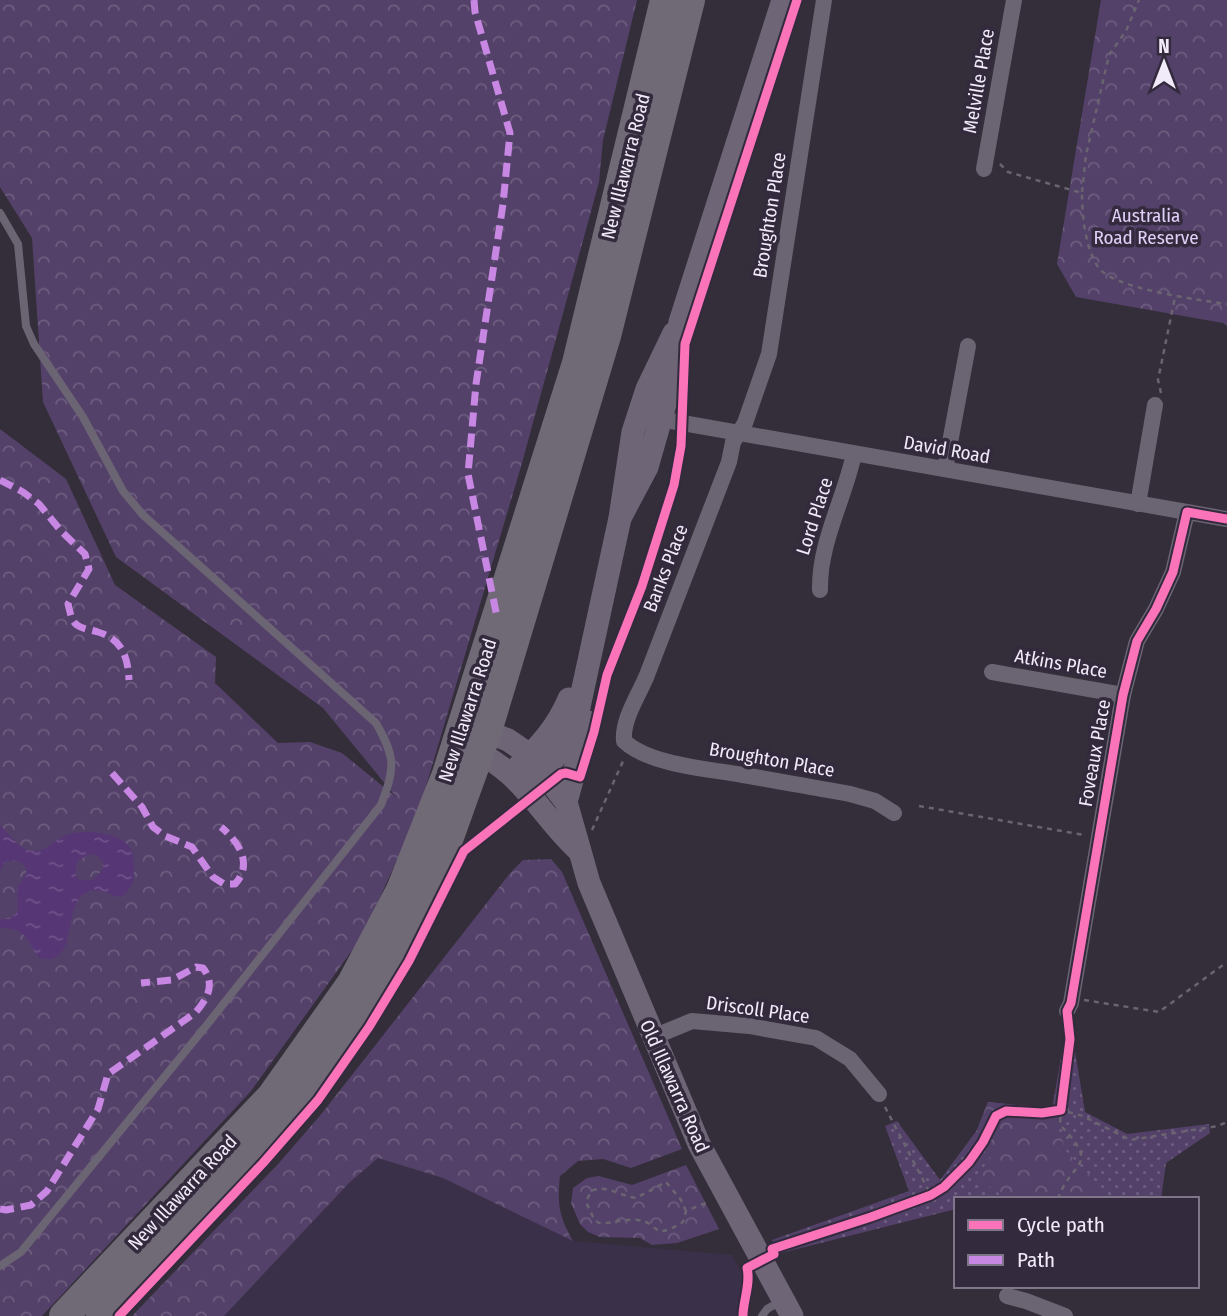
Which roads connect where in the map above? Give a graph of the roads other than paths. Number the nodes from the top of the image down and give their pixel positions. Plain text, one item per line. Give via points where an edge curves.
1 (665, 0) edge
2 (690, 0) edge
3 (783, 0) edge
4 (824, 0) edge
5 (1013, 0) edge
6 (985, 164) road end
7 (0, 213) edge
8 (680, 322) junction
9 (968, 346) dead end
10 (661, 355) junction
11 (1155, 405) road end
12 (660, 419) junction
13 (739, 432) junction
14 (854, 454) junction
15 (626, 469) junction
16 (945, 469) junction
17 (1138, 503) junction
18 (1187, 512) junction
19 (620, 519) junction
20 (1227, 519) edge
21 (820, 590) dead end
22 (589, 671) junction
23 (992, 672) dead end
24 (1123, 695) junction
25 (472, 737) junction
26 (630, 747) joint
27 (537, 763) junction
28 (518, 781) junction
29 (566, 802) junction
30 (894, 813) dead end
31 (582, 844) junction
32 (1069, 1007) road end
33 (653, 1037) junction
34 (879, 1094) road end
35 (0, 1266) edge
36 (1007, 1296) dead end
37 (787, 1308) edge
38 (64, 1316) edge
39 (101, 1316) edge
40 (762, 1316) edge
41 (1065, 1316) edge

1 - 25 highway, New Illawarra Road via 577,363
2 - 25 highway, New Illawarra Road via 606,336
3 - 8 street, Old Illawarra Road
4 - 13 street, Broughton Place via 769,354
5 - 6 street, Melville Place
7 - 35 lane via 18,244 26,326 123,491 143,516 376,723 389,747 392,775 381,804 206,1026 21,1252
8 - 10 street, Old Illawarra Road
8 - 12 street, Old Illawarra Road
9 - 16 street
10 - 12 street via 655,402
10 - 15 street, Old Illawarra Road via 633,432
11 - 17 street
12 - 13 street, David Road
12 - 15 street via 646,429 638,454
12 - 19 street, Old Illawarra Road via 647,467
13 - 14 street, David Road
13 - 26 street, Banks Place via 628,719 623,734
14 - 16 street, David Road
14 - 21 street, Lord Place via 822,554
15 - 19 street, Old Illawarra Road
16 - 17 street, David Road
17 - 18 street, David Road
18 - 20 street, David Road
18 - 24 street, Foveaux Place via 1174,572 1137,641
19 - 22 street, Old Illawarra Road
22 - 27 street, Old Illawarra Road via 577,716 560,752
22 - 29 street, Old Illawarra Road via 591,709
23 - 24 street, Atkins Place
24 - 32 street, Foveaux Place
25 - 27 street, Old Illawarra Road via 508,740
25 - 28 street, Old Illawarra Road
25 - 38 highway, New Illawarra Road via 401,890 323,1027 272,1096
25 - 39 highway, New Illawarra Road via 425,904 383,984 292,1115
26 - 30 street, Broughton Place via 680,764 850,794
27 - 28 street, Old Illawarra Road
27 - 29 street, Old Illawarra Road
28 - 31 street, Old Illawarra Road via 555,828
29 - 31 street, Old Illawarra Road
31 - 33 street, Old Illawarra Road via 589,883
33 - 34 street, Driscoll Place via 692,1021 816,1038 850,1059
33 - 37 street, Old Illawarra Road via 699,1144
36 - 41 street
37 - 40 lane via 766,1309

